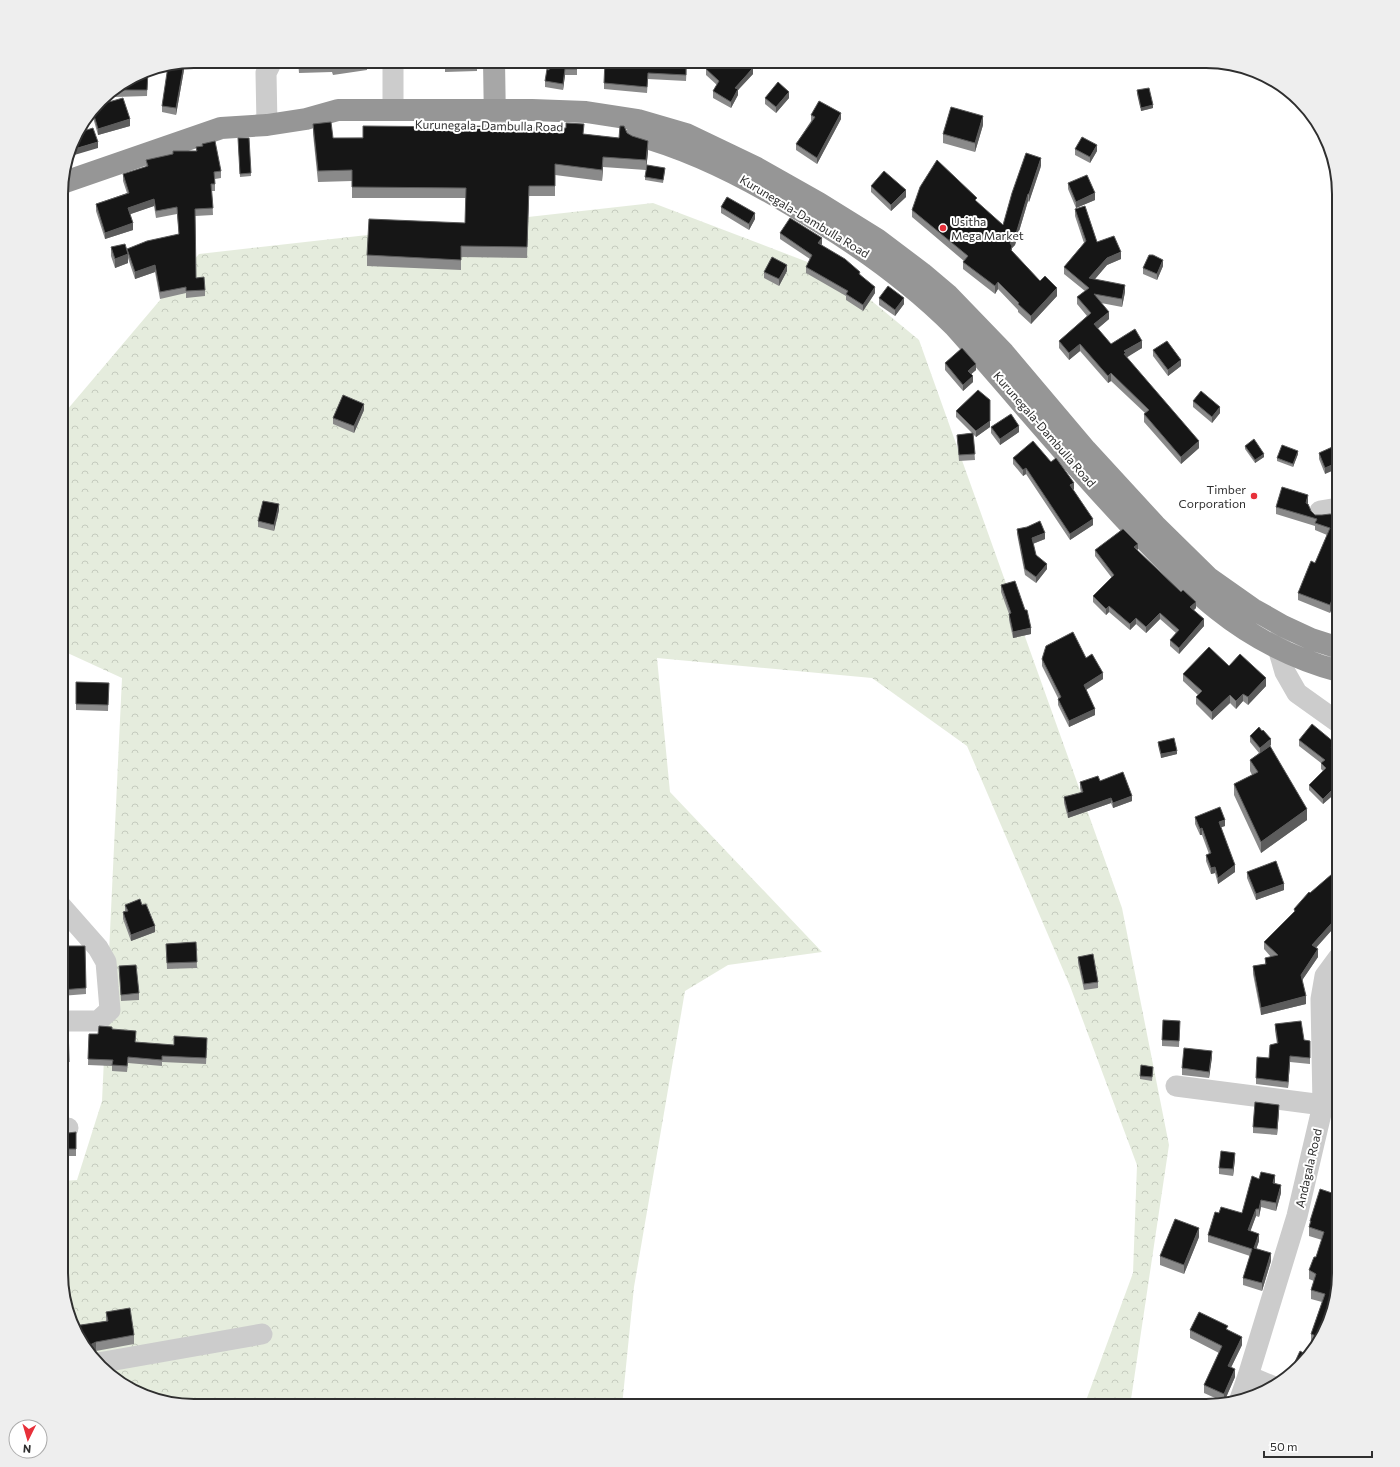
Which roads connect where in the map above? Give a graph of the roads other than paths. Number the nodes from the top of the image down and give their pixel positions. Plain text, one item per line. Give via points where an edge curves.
1 (268, 68) edge
2 (393, 68) edge
3 (494, 68) edge
4 (393, 110) junction
5 (496, 117) junction
6 (306, 119) junction
7 (267, 125) junction
8 (69, 181) edge
9 (1284, 626) junction
10 (1332, 646) edge
11 (1278, 648) junction
12 (1332, 668) edge
13 (1332, 719) edge
14 (68, 914) edge
15 (1332, 967) edge
16 (68, 1020) edge
17 (1331, 1070) edge
18 (1176, 1086) dead end
19 (1323, 1105) junction
20 (262, 1334) dead end
21 (105, 1362) edge
22 (1248, 1376) junction
23 (1266, 1383) edge
24 (1242, 1394) edge

1 - 7 street via 266,73
2 - 4 street
3 - 5 main road
4 - 5 highway, Kurunegala-Dambulla Road
4 - 6 highway, Kurunegala-Dambulla Road via 338,110
5 - 6 highway, Kurunegala-Dambulla Road via 452,123 335,123
5 - 9 highway, Kurunegala-Dambulla Road via 539,110 586,112 638,120 686,134 793,187 877,239 948,295 975,322 1009,358 1086,450 1155,525 1209,578 1253,609
5 - 11 highway, Kurunegala-Dambulla Road via 530,124 601,128 649,138 750,181 844,236 930,301 1174,571 1218,610
6 - 7 highway, Kurunegala-Dambulla Road
7 - 8 highway, Kurunegala-Dambulla Road via 221,128
9 - 10 highway, Kurunegala-Dambulla Road
9 - 11 street
11 - 12 highway, Kurunegala-Dambulla Road
11 - 13 street via 1285,672 1297,693
14 - 16 street via 98,948 106,962 110,1010 98,1021
15 - 17 street, Andagala Road via 1325,976 1320,999
17 - 19 street, Andagala Road
18 - 19 street
19 - 22 street, Andagala Road via 1297,1216
20 - 21 street
22 - 23 street
22 - 24 street, Andagala Road

